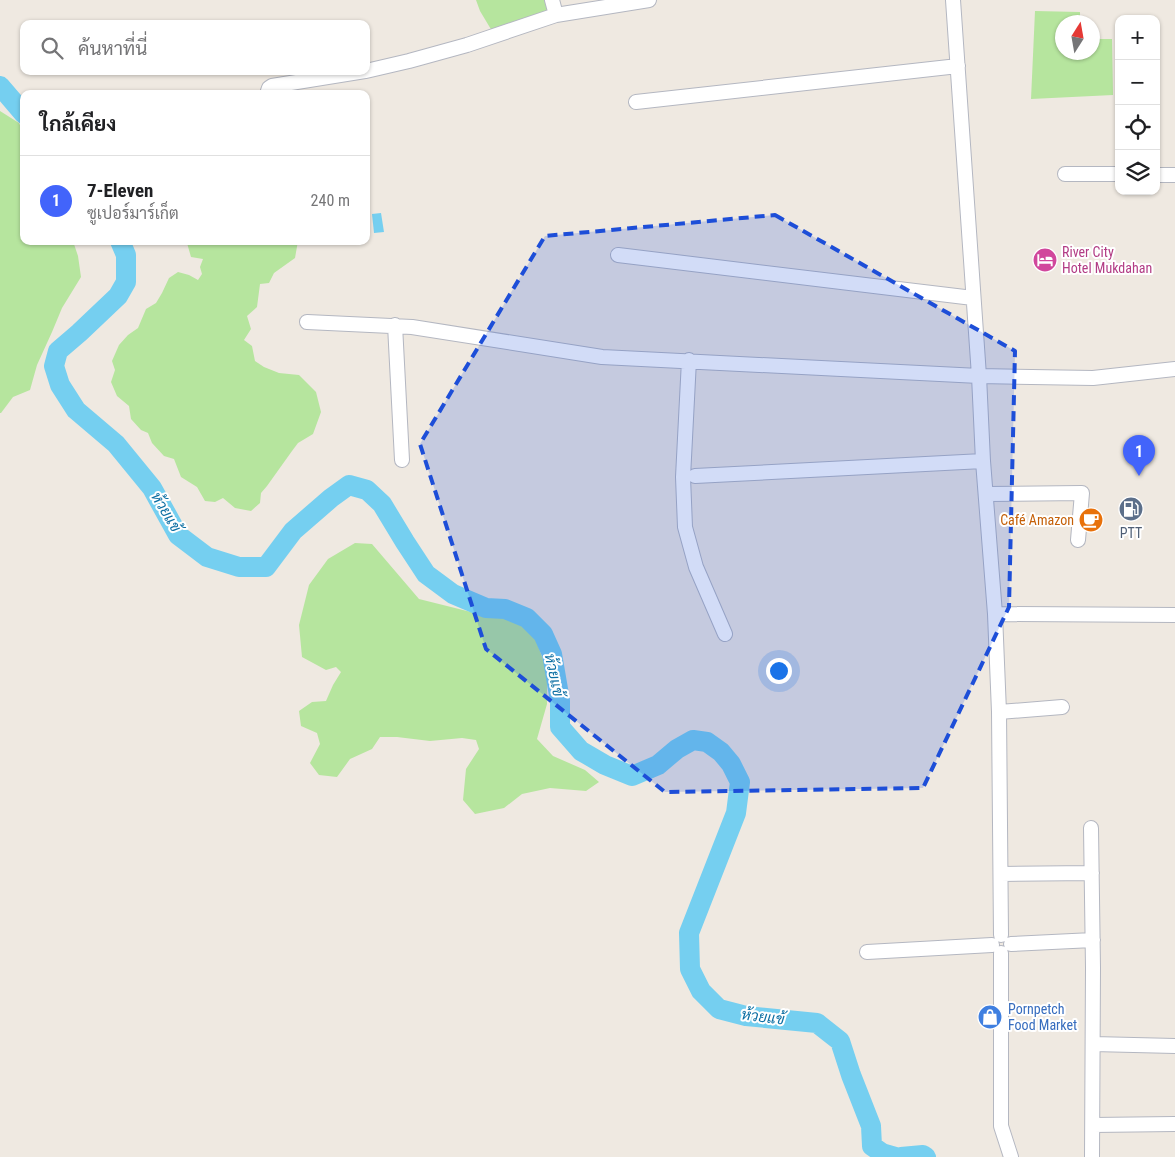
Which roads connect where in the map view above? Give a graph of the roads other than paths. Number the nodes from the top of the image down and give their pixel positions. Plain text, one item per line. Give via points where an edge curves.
1 (552, 0) edge
2 (649, 0) edge
3 (953, 0) edge
4 (556, 15) junction
5 (958, 66) junction
6 (370, 70) edge
7 (341, 75) edge
8 (269, 90) edge
9 (636, 102) dead end
10 (1065, 174) dead end
11 (1115, 174) edge
12 (1160, 175) edge
13 (1175, 175) edge
14 (618, 255) dead end
15 (973, 298) junction
16 (307, 322) dead end
17 (395, 325) junction
18 (689, 360) junction
19 (1175, 369) edge
20 (979, 376) junction
21 (402, 460) dead end
22 (983, 461) junction
23 (695, 476) dead end
24 (986, 494) junction
25 (1078, 540) dead end
26 (995, 614) junction
27 (1175, 615) edge
28 (725, 634) dead end
29 (1062, 707) dead end
30 (999, 712) junction
31 (1092, 828) dead end
32 (1092, 873) junction
33 (1000, 874) junction
34 (1093, 940) junction
35 (1001, 944) junction
36 (867, 952) dead end
37 (1093, 1044) junction
38 (1175, 1046) edge
39 (1175, 1124) edge
40 (1093, 1125) junction
41 (1011, 1157) edge
42 (1092, 1157) edge

1 - 4 street
2 - 4 street
3 - 5 street
4 - 6 street via 467,45
5 - 9 street
5 - 15 street
7 - 8 street via 272,86
10 - 11 street
12 - 13 street
14 - 15 street
15 - 20 street
16 - 17 street
17 - 18 street via 602,357
17 - 21 street
18 - 20 street
18 - 28 street via 683,477 685,527 696,567
19 - 20 street via 1093,378
20 - 22 street
22 - 23 street
22 - 24 street
24 - 25 street via 1082,493
24 - 26 street
26 - 27 street
26 - 30 street
29 - 30 street
30 - 33 street
31 - 32 street
32 - 33 street
32 - 34 street
33 - 35 street
34 - 35 street
34 - 37 street
35 - 36 street
35 - 41 street via 1001,1126
37 - 38 street
37 - 40 street
39 - 40 street
40 - 42 street

